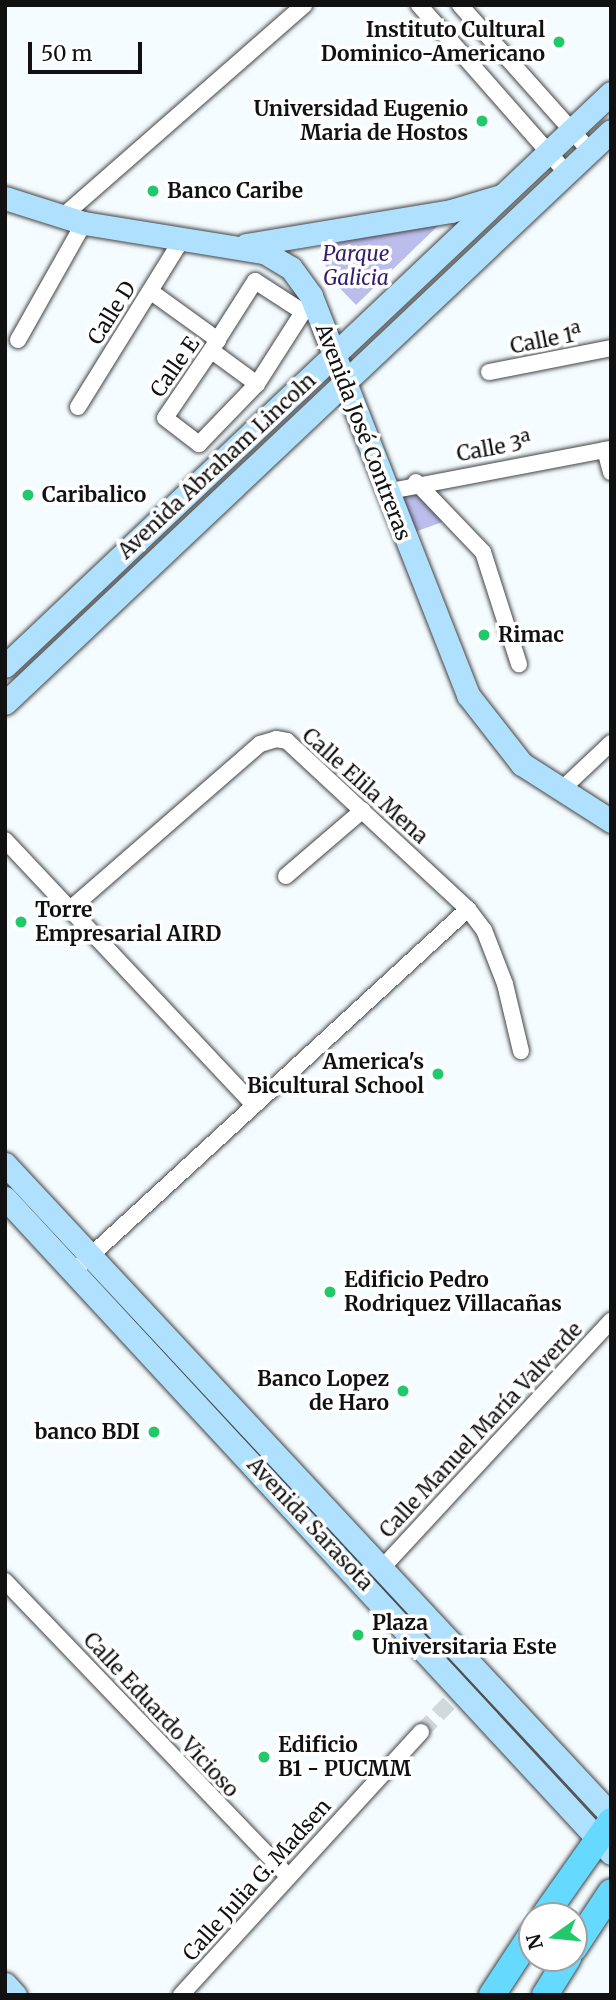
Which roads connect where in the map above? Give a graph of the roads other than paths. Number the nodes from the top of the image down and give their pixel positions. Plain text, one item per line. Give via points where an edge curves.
1 (304, 5) edge
2 (419, 5) edge
3 (460, 5) edge
4 (611, 93) edge
5 (570, 129) junction
6 (611, 131) edge
7 (548, 150) junction
8 (589, 150) junction
9 (564, 170) junction
10 (504, 195) junction
11 (5, 198) edge
12 (73, 220) junction
13 (181, 241) junction
14 (236, 246) junction
15 (150, 291) junction
16 (18, 340) dead end
17 (215, 345) junction
18 (611, 348) edge
19 (334, 356) junction
20 (489, 372) dead end
21 (257, 384) junction
22 (344, 386) junction
23 (78, 407) dead end
24 (608, 450) edge
25 (611, 472) edge
26 (416, 482) junction
27 (385, 492) junction
28 (519, 664) dead end
29 (5, 666) edge
30 (5, 703) edge
31 (611, 743) edge
32 (560, 791) junction
33 (363, 810) junction
34 (611, 821) edge
35 (5, 840) edge
36 (286, 876) dead end
37 (69, 909) junction
38 (468, 909) junction
39 (521, 1051) dead end
40 (254, 1105) junction
41 (5, 1164) edge
42 (5, 1198) edge
43 (82, 1263) junction
44 (611, 1321) edge
45 (173, 1361) junction
46 (382, 1568) junction
47 (5, 1581) edge
48 (421, 1732) tunnel mouth
49 (607, 1831) edge
50 (288, 1875) junction
51 (611, 1892) edge
52 (554, 1902) edge
53 (588, 1927) edge
54 (518, 1955) edge
55 (559, 1972) edge
56 (5, 1984) edge
57 (15, 1995) edge
58 (181, 1995) edge
59 (492, 1995) edge
60 (545, 1995) edge

1 - 12 street
2 - 7 street
3 - 5 street
4 - 5 main road, Avenida Abraham Lincoln
5 - 7 main road, Avenida Abraham Lincoln
5 - 8 street
6 - 8 main road, Avenida Abraham Lincoln
7 - 9 street
7 - 10 main road, Avenida Abraham Lincoln
8 - 9 main road, Avenida Abraham Lincoln
9 - 22 main road, Avenida Abraham Lincoln
10 - 14 main road via 451,211
10 - 19 main road, Avenida Abraham Lincoln
11 - 12 main road, Avenida José Contreras
12 - 13 main road, Avenida José Contreras
12 - 16 street
13 - 14 main road, Avenida José Contreras
13 - 15 street, Calle D
14 - 19 main road, Avenida José Contreras via 280,258 290,268 311,296
15 - 17 street, Calle E
15 - 23 street, Calle D
17 - 21 street
17 - 21 street, Calle E via 165,418 199,444
17 - 21 street via 255,281 303,312
18 - 20 street, Calle 1ª
19 - 22 main road, Avenida José Contreras
19 - 29 main road, Avenida Abraham Lincoln
22 - 27 main road, Avenida José Contreras
22 - 30 main road, Avenida Abraham Lincoln
24 - 25 street
24 - 26 street, Calle 3ª
26 - 27 street, Calle 3ª
26 - 28 street via 483,552
27 - 32 main road, Avenida José Contreras via 468,695 522,764
31 - 32 street
32 - 34 main road, Avenida José Contreras
33 - 36 street
33 - 37 street, Calle Elila Mena via 295,746 275,738 260,744
33 - 38 street, Calle Elila Mena
35 - 37 street
37 - 40 street
38 - 39 street, Calle Elila Mena via 484,930 505,984
38 - 40 street
40 - 43 street
41 - 43 main road, Avenida Sarasota
42 - 43 main road, Avenida Sarasota
43 - 45 main road, Avenida Sarasota
44 - 46 street, Calle Manuel María Valverde
45 - 46 main road, Avenida Sarasota
45 - 49 main road, Avenida Sarasota via 457,1695
46 - 49 main road, Avenida Sarasota
47 - 50 street, Calle Eduardo Vicioso
48 - 50 street, Calle Julia G. Madsen
49 - 52 main road
50 - 58 street, Calle Julia G. Madsen
51 - 53 main road
54 - 59 main road
55 - 60 main road
56 - 57 main road

